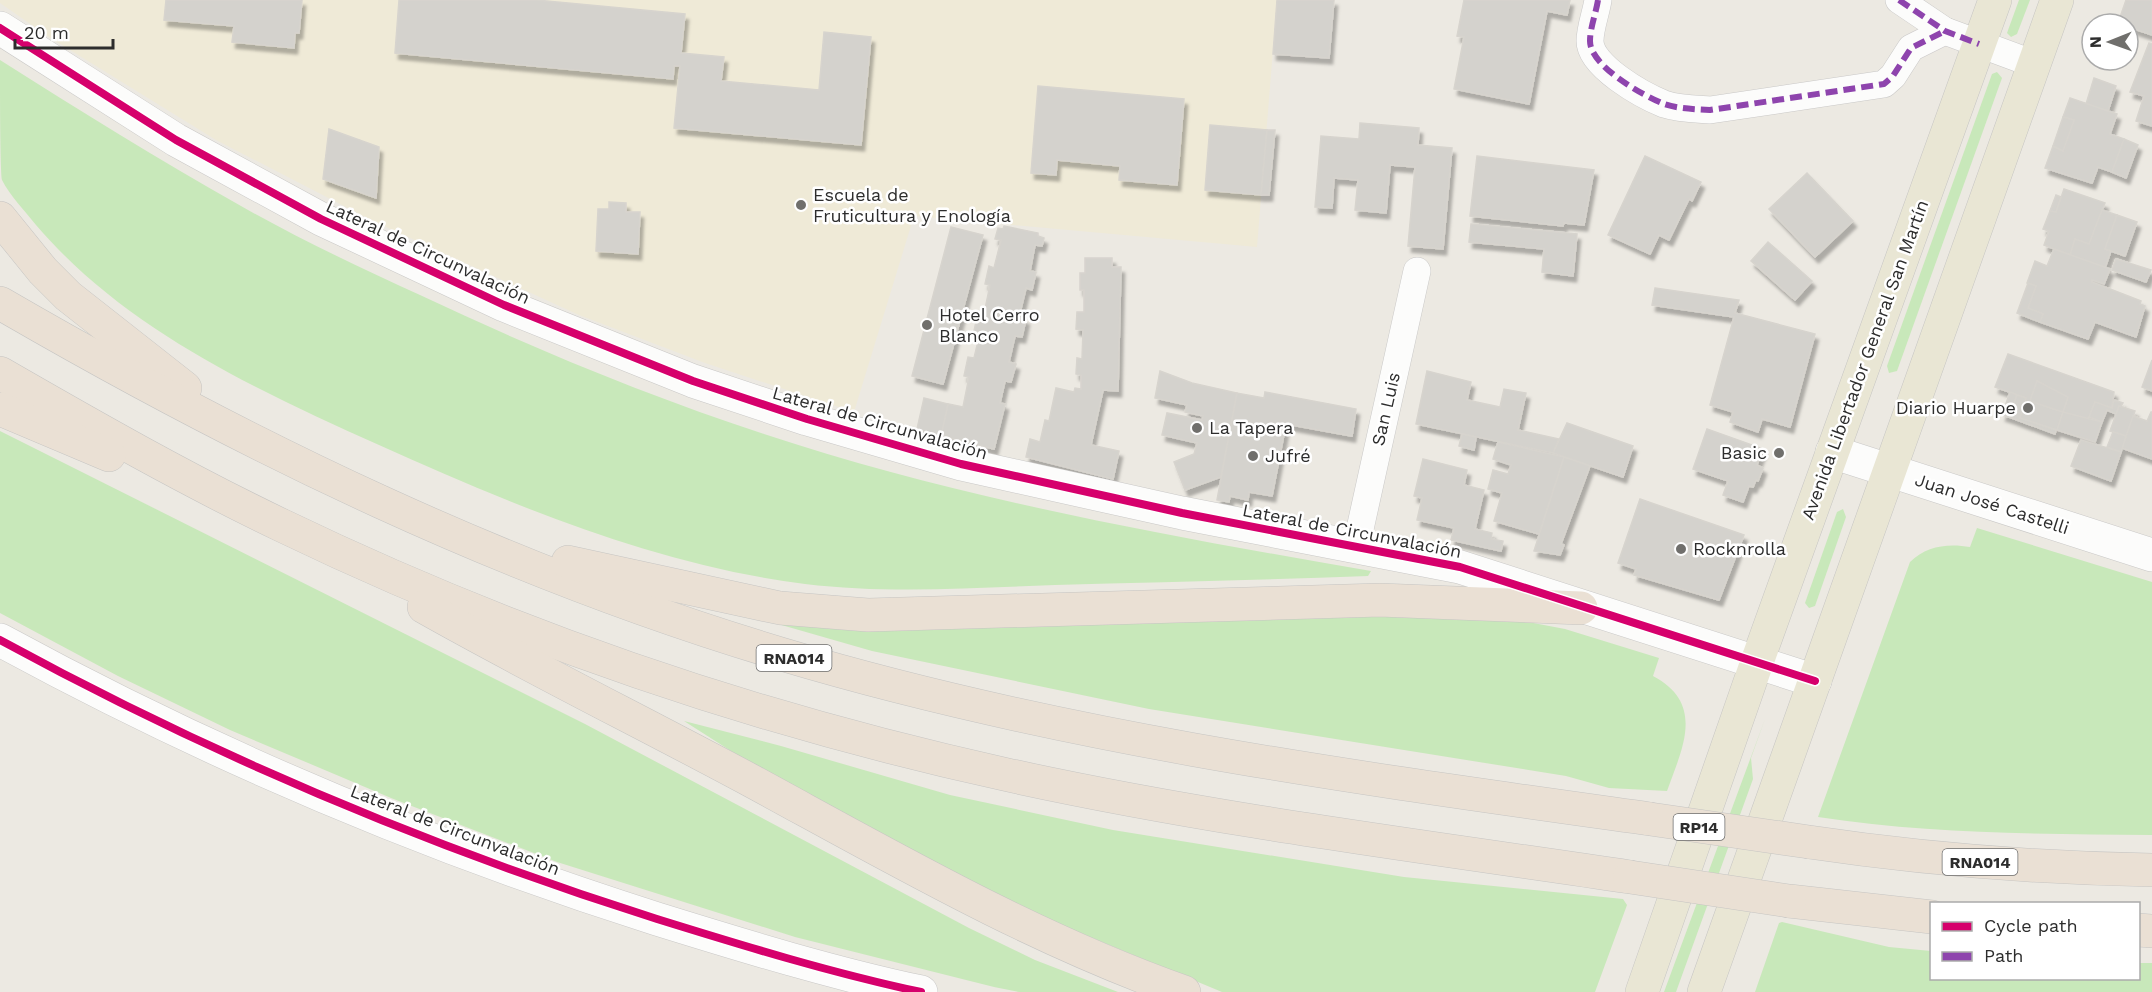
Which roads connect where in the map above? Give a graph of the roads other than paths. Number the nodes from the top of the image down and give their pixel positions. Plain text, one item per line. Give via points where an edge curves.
1 (1598, 0) edge
2 (1899, 0) edge
3 (1995, 0) edge
4 (2057, 0) edge
5 (0, 28) edge
6 (1945, 31) junction
7 (1979, 44) junction
8 (2034, 64) junction
9 (0, 218) edge
10 (1417, 271) dead end
11 (0, 303) edge
12 (0, 373) edge
13 (0, 409) edge
14 (1832, 452) junction
15 (284, 458) junction
16 (1889, 471) junction
17 (271, 520) junction
18 (460, 538) junction
19 (1356, 547) junction
20 (2152, 555) edge
21 (1581, 608) junction
22 (0, 640) edge
23 (1757, 662) junction
24 (1815, 681) junction
25 (2152, 870) edge
26 (1930, 917) edge
27 (921, 992) edge
28 (1184, 992) edge
29 (1642, 992) edge
30 (1704, 992) edge

1 - 6 street via 1590,41 1594,57 1648,96 1685,109 1710,110 1884,84 1911,48
2 - 6 street
3 - 7 main road, Avenida Libertador General San Martín
4 - 8 main road
5 - 19 street, Lateral de Circunvalación via 176,140 289,203 504,305 642,362 807,419 961,464
6 - 7 street
7 - 8 street
7 - 14 main road, Avenida Libertador General San Martín
8 - 16 main road
9 - 15 highway via 68,296 154,366
10 - 19 street, San Luis
11 - 15 highway, RNA014 via 123,375
12 - 17 highway via 129,447
13 - 17 highway
14 - 16 street, Juan José Castelli
14 - 23 main road, Avenida Libertador General San Martín / RP14
15 - 18 highway, RNA014
16 - 20 street, Juan José Castelli
16 - 24 main road
17 - 26 highway, bridge via 454,600 593,655 868,740 1004,774 1144,803 1789,901
17 - 28 highway via 519,661 974,900 1089,955
18 - 21 highway via 733,599 821,612 914,615 1380,600
18 - 25 highway, RNA014, bridge via 646,610 742,642 994,711 1146,742 1282,766 1892,854 2005,864
19 - 21 street, Lateral de Circunvalación via 1460,567
21 - 23 street, Lateral de Circunvalación
22 - 27 street, Lateral de Circunvalación via 217,750 456,848 591,898 722,939
23 - 24 street, Lateral de Circunvalación
23 - 29 main road, Avenida Libertador General San Martín / RP14
24 - 30 main road

